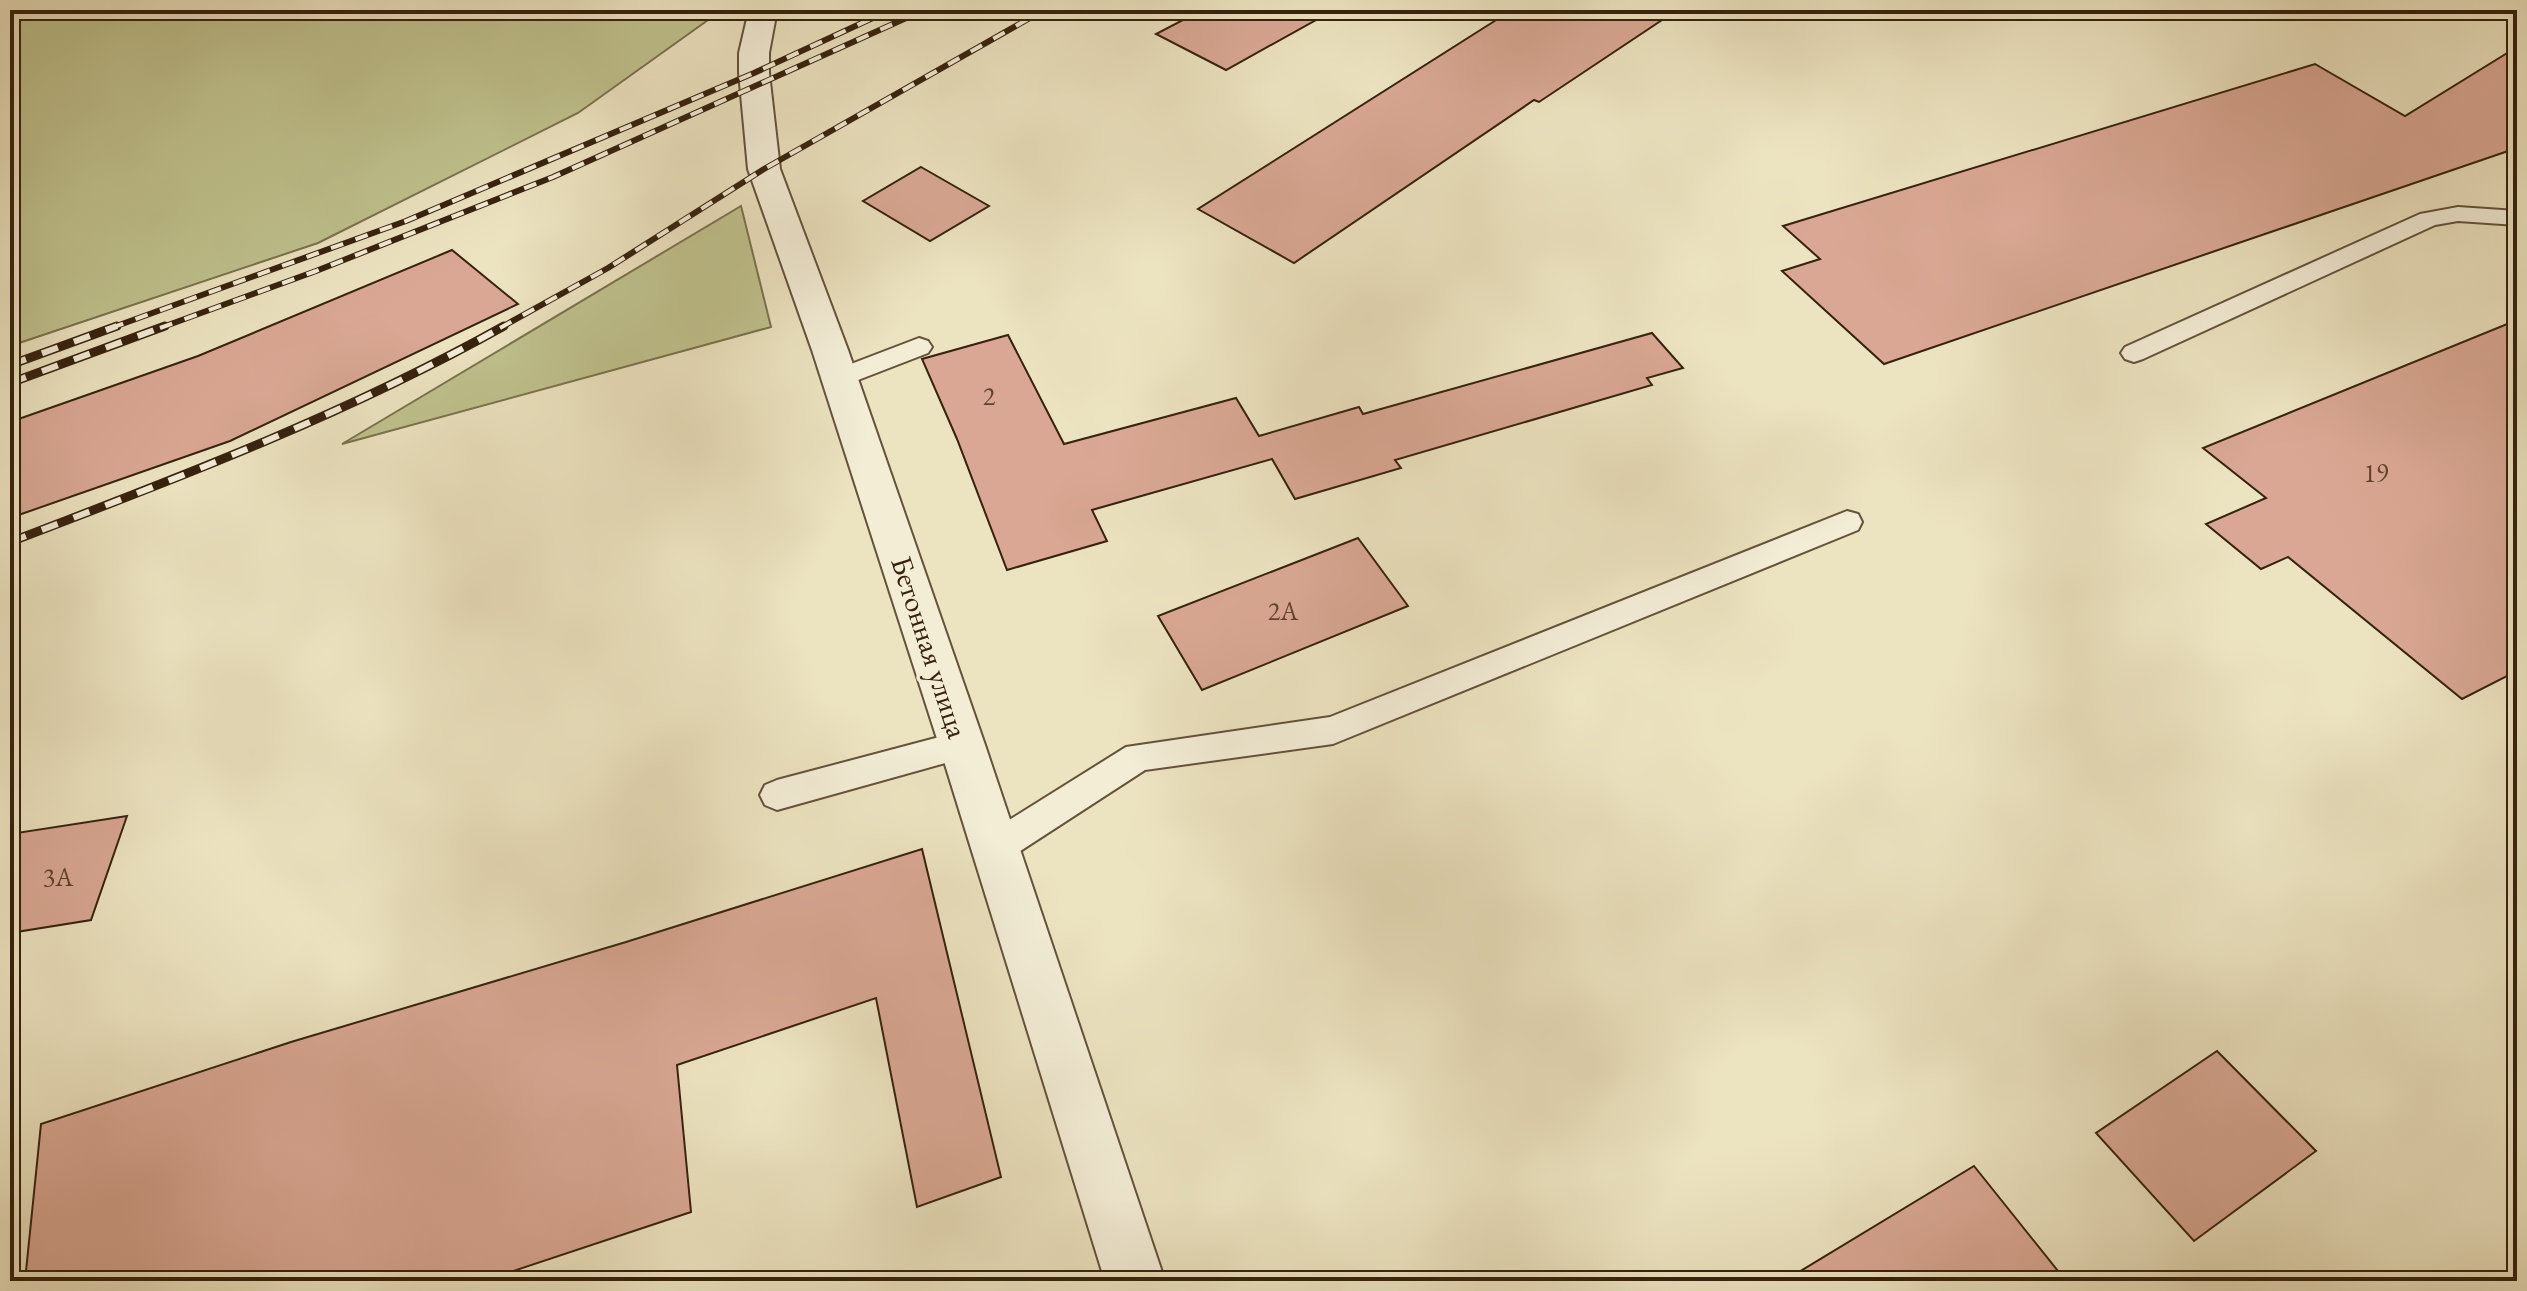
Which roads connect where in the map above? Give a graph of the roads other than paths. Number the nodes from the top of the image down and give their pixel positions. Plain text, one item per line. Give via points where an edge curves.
1 (763, 10) edge
2 (2517, 218) edge
3 (919, 347) dead end
4 (2134, 353) dead end
5 (840, 378) junction
6 (1847, 522) dead end
7 (962, 745) junction
8 (777, 795) dead end
9 (995, 848) junction
10 (1135, 1281) edge

1 - 5 street, Бетонная улица via 754,73 764,169
2 - 4 lane via 2458,214 2429,219
3 - 5 lane
5 - 7 street, Бетонная улица
6 - 9 lane via 1333,730 1138,757
7 - 8 lane
7 - 9 street, Бетонная улица
9 - 10 street, Бетонная улица

